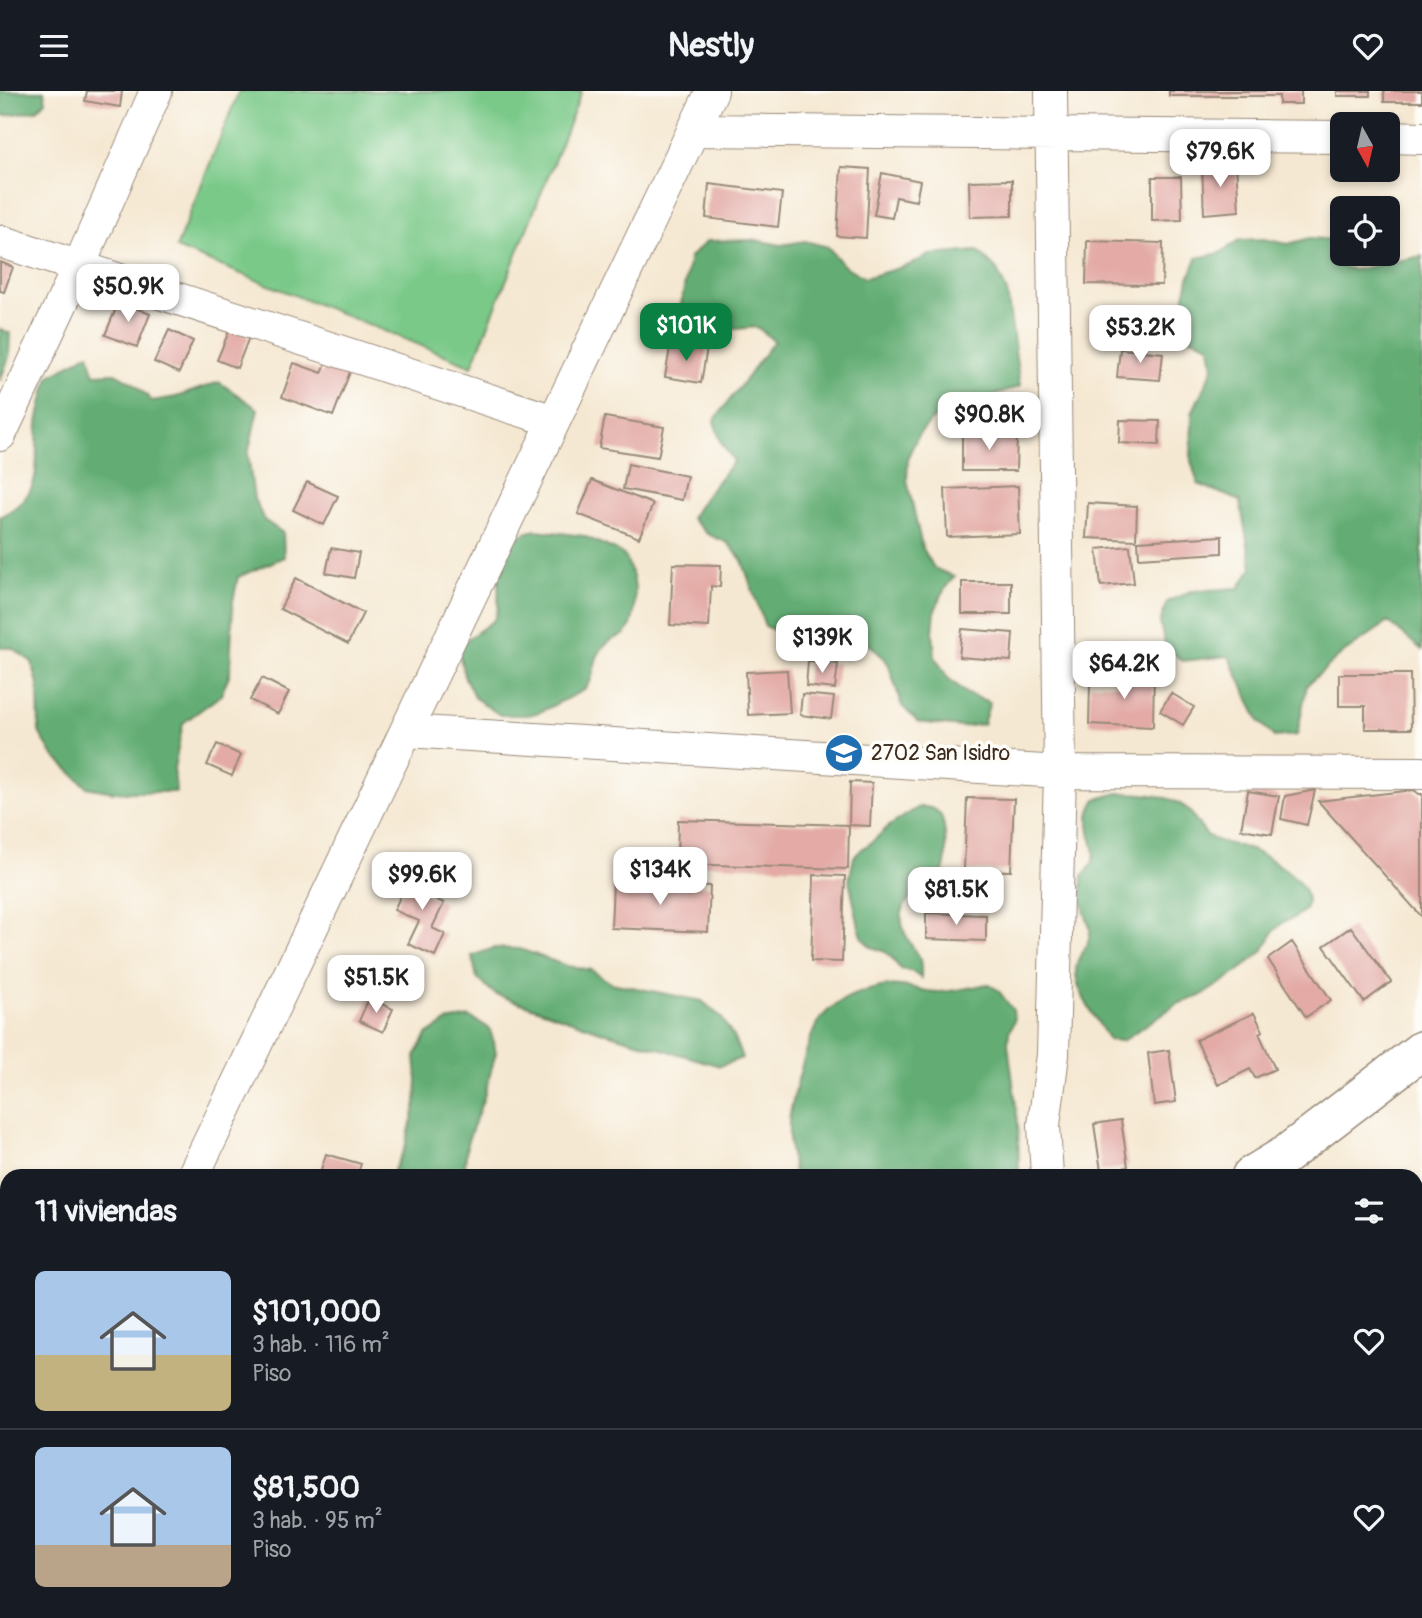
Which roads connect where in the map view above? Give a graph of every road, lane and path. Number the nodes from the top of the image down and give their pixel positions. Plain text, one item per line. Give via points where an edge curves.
1 (156, 91) edge
2 (712, 91) edge
3 (1051, 91) edge
4 (693, 130) junction
5 (1051, 134) junction
6 (1330, 137) edge
7 (1400, 137) edge
8 (1422, 138) edge
9 (0, 241) edge
10 (79, 266) junction
11 (554, 421) junction
12 (0, 435) edge
13 (406, 731) junction
14 (1060, 772) junction
15 (1422, 773) edge
16 (1422, 1050) edge
17 (196, 1169) edge
18 (1047, 1169) edge
19 (1262, 1169) edge

1 - 10 street
2 - 4 street
3 - 5 street
4 - 5 street
4 - 11 street
5 - 6 street
5 - 14 street
7 - 8 street
9 - 10 street
10 - 11 street
10 - 12 street
11 - 13 street
13 - 14 street
13 - 17 street
14 - 15 street
14 - 18 street via 1053,1055 1044,1125
16 - 19 highway

